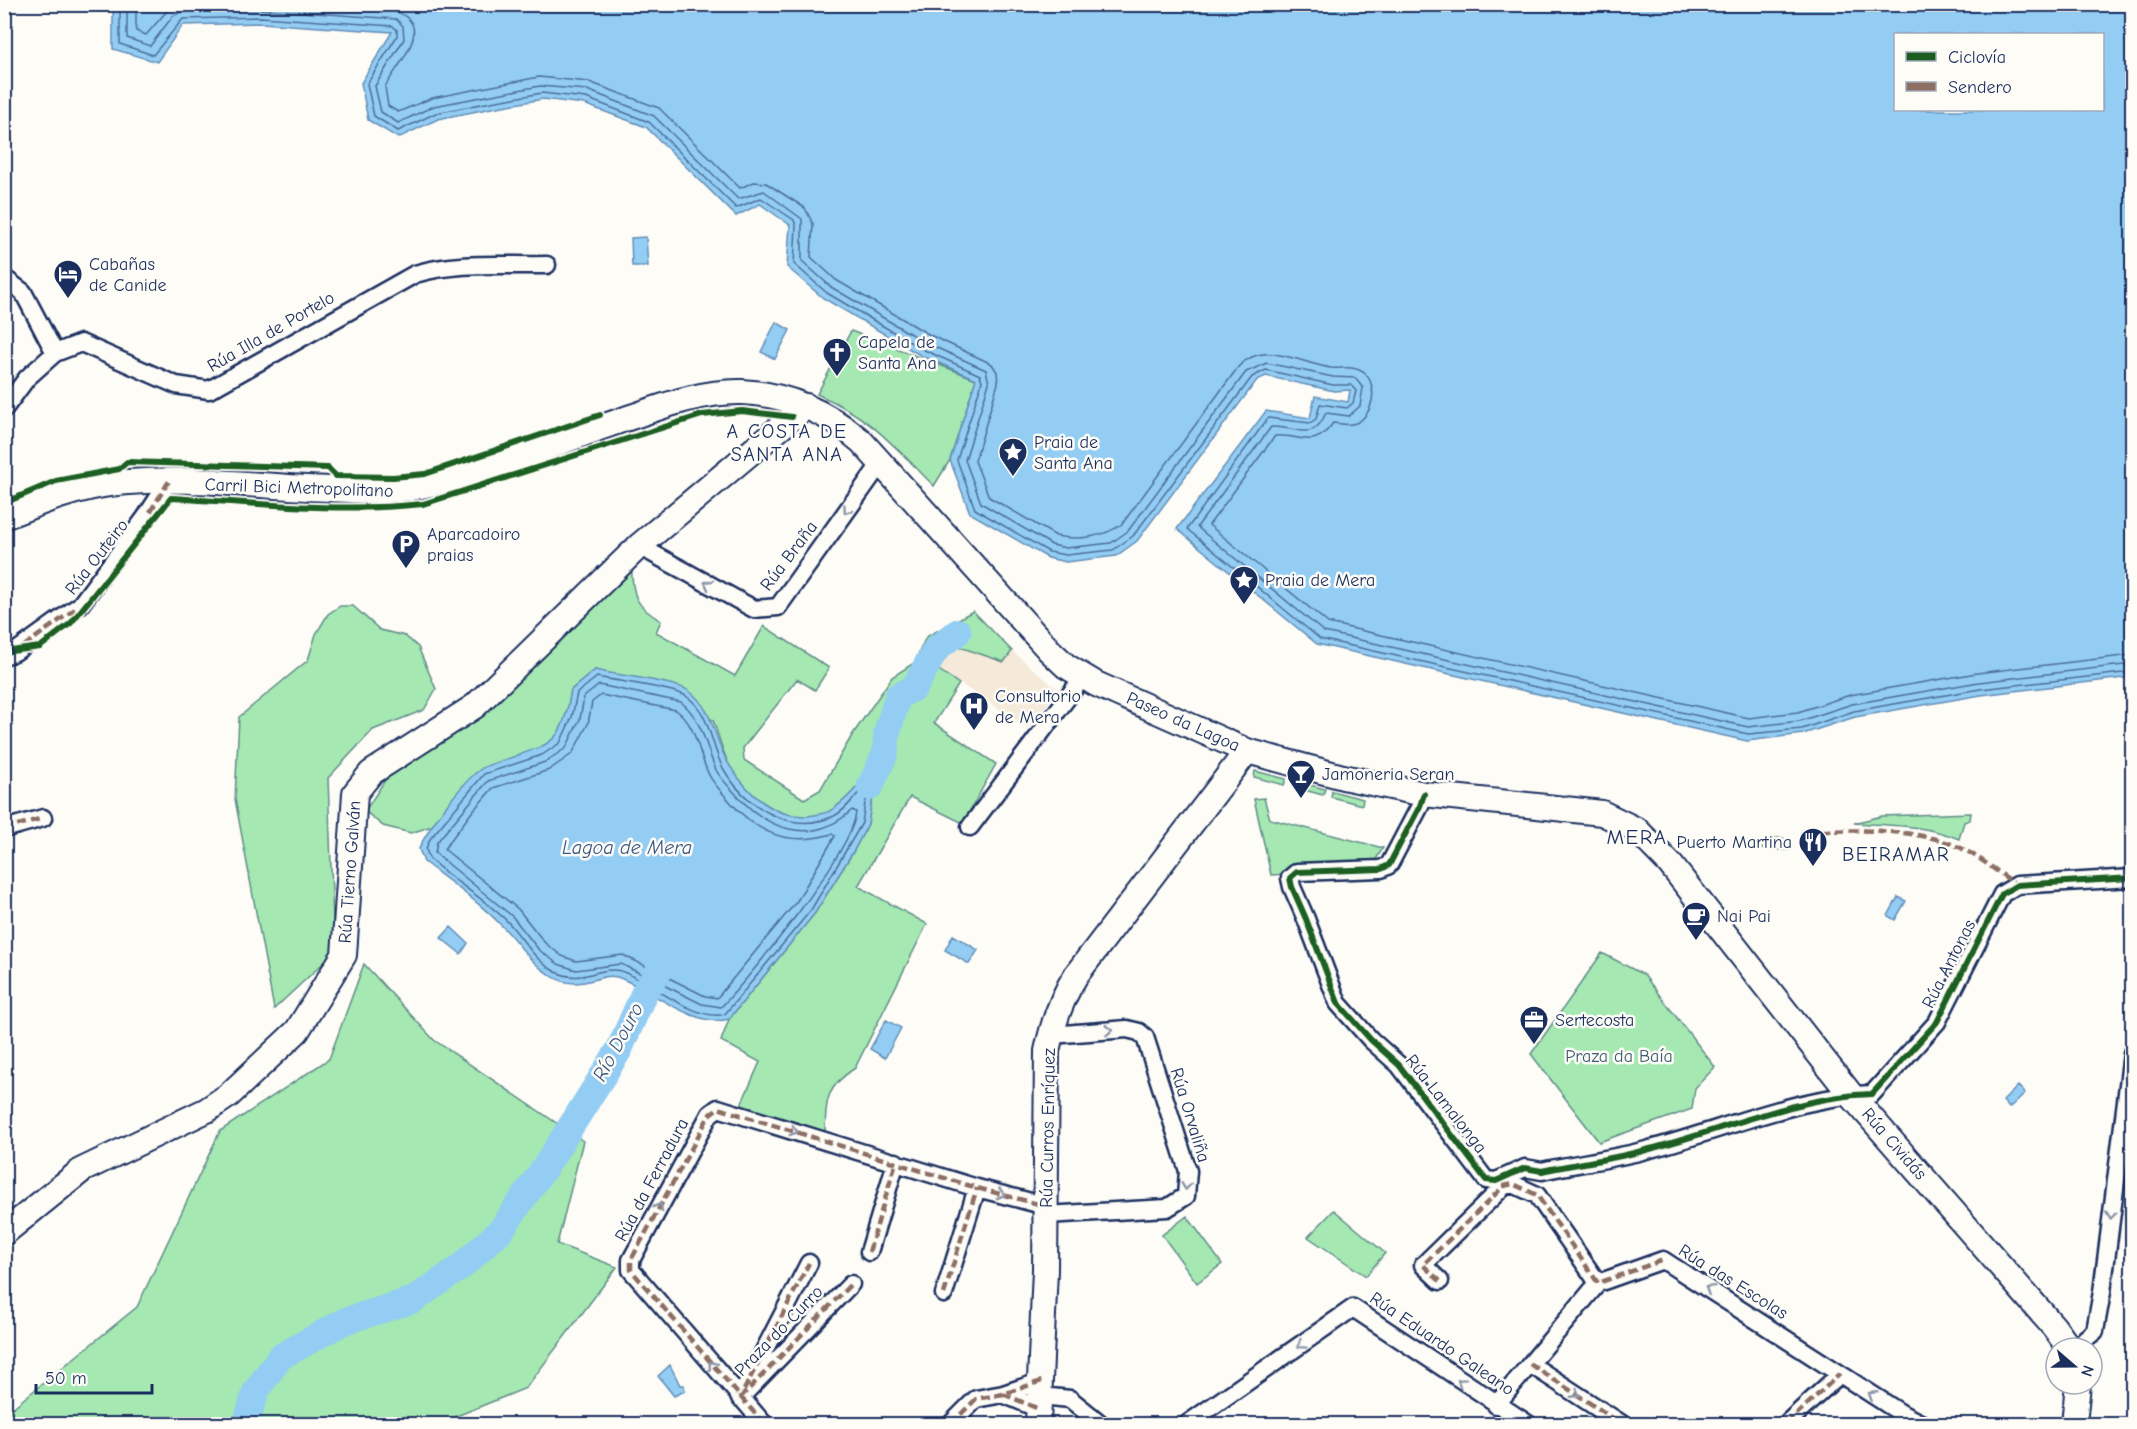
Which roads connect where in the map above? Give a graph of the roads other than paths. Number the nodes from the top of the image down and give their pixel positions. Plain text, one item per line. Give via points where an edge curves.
1 (547, 265) dead end
2 (4, 278) edge
3 (55, 353) junction
4 (806, 406) junction
5 (4, 410) edge
6 (881, 463) junction
7 (169, 482) junction
8 (4, 517) edge
9 (639, 546) junction
10 (4, 656) edge
11 (1083, 677) junction
12 (1247, 751) junction
13 (1424, 794) junction
14 (43, 818) dead end
15 (970, 827) dead end
16 (4, 829) edge
17 (1658, 850) joint
18 (2133, 878) edge
19 (1051, 1035) junction
20 (2133, 1053) edge
21 (1851, 1095) junction
22 (2126, 1154) edge
23 (896, 1162) junction
24 (977, 1188) junction
25 (1046, 1211) junction
26 (4, 1233) edge
27 (869, 1252) dead end
28 (809, 1263) dead end
29 (1440, 1281) dead end
30 (1598, 1283) junction
31 (852, 1284) dead end
32 (944, 1294) dead end
33 (2065, 1336) edge
34 (2089, 1336) edge
35 (1530, 1364) junction
36 (1840, 1374) junction
37 (1003, 1394) junction
38 (2077, 1396) edge
39 (740, 1398) junction
40 (1040, 1403) edge
41 (1496, 1405) junction
42 (764, 1425) edge
43 (951, 1425) edge
44 (1101, 1425) edge
45 (1187, 1425) edge
46 (1528, 1425) edge
47 (1622, 1425) edge
48 (1786, 1425) edge
49 (1922, 1425) edge
50 (2074, 1425) edge

1 - 3 street, Rúa Illa de Portelo via 472,265 415,274 209,390 176,385 81,343
2 - 3 street via 23,292
3 - 5 street, Rúa Illa de Portelo via 27,378
4 - 6 main road, Paseo da Lagoa via 836,420
4 - 7 main road, Paseo da Lagoa via 742,392 686,399 471,473 420,486 370,490
4 - 9 main road, Rúa Tierno Galván
6 -> 9 street, Rúa Braña via 778,607 754,609
6 - 11 main road, Paseo da Lagoa via 1049,650
7 - 8 main road, Paseo da Lagoa via 116,483 92,488 64,494
7 - 10 street, Rúa Outeiro via 80,605
9 - 26 main road, Rúa Tierno Galván via 475,706 371,773 355,793 344,955 297,1031 222,1100 82,1170
11 - 12 main road, Paseo da Lagoa
11 - 15 street
12 - 13 main road, Paseo da Lagoa
12 - 19 main road, Rúa Curros Enríquez via 1076,975
13 - 17 main road, Paseo da Lagoa via 1602,813 1637,830
13 - 21 street, Rúa Lamalonga via 1389,865 1381,869 1297,872 1290,879 1338,1003 1399,1065 1486,1180 1496,1181 1525,1168 1542,1171 1650,1149 1745,1119
14 - 16 street
17 - 21 main road, Rúa Cividás
18 - 21 street, Rúa Antonas via 2017,885 2002,894 1937,1022 1872,1094
19 - 25 main road, Rúa Curros Enríquez via 1047,1051
19 -> 25 street, Rúa Orvaliña via 1127,1029 1145,1037 1188,1171 1186,1196 1167,1208
20 - 22 street
21 - 33 main road, Rúa Cividás
22 -> 34 street via 2095,1331
23 - 24 street, Rúa da Ferradura
23 - 27 street
39 -> 23 street, Rúa da Ferradura via 631,1270 630,1260 710,1113 718,1108
24 -> 25 street, Rúa da Ferradura
24 - 32 street
25 - 40 main road, Rúa Curros Enríquez
28 - 39 street, Praza do Curro
29 - 30 street via 1423,1265 1504,1186 1513,1184 1537,1195
30 - 35 street
36 -> 30 street, Rúa das Escolas via 1663,1260
31 - 39 street, Praza do Curro
35 - 41 street
35 -> 47 street, Rúa Eduardo Galeano
36 - 48 street
49 -> 36 street, Rúa das Escolas
37 - 40 street
37 - 40 street
37 - 43 street via 976,1399
38 - 50 main road
39 - 42 street, Rúa da Ferradura
40 - 44 street via 1070,1399
41 -> 45 street, Rúa Eduardo Galeano via 1353,1308
41 - 46 street, Rúa Eduardo Galeano

